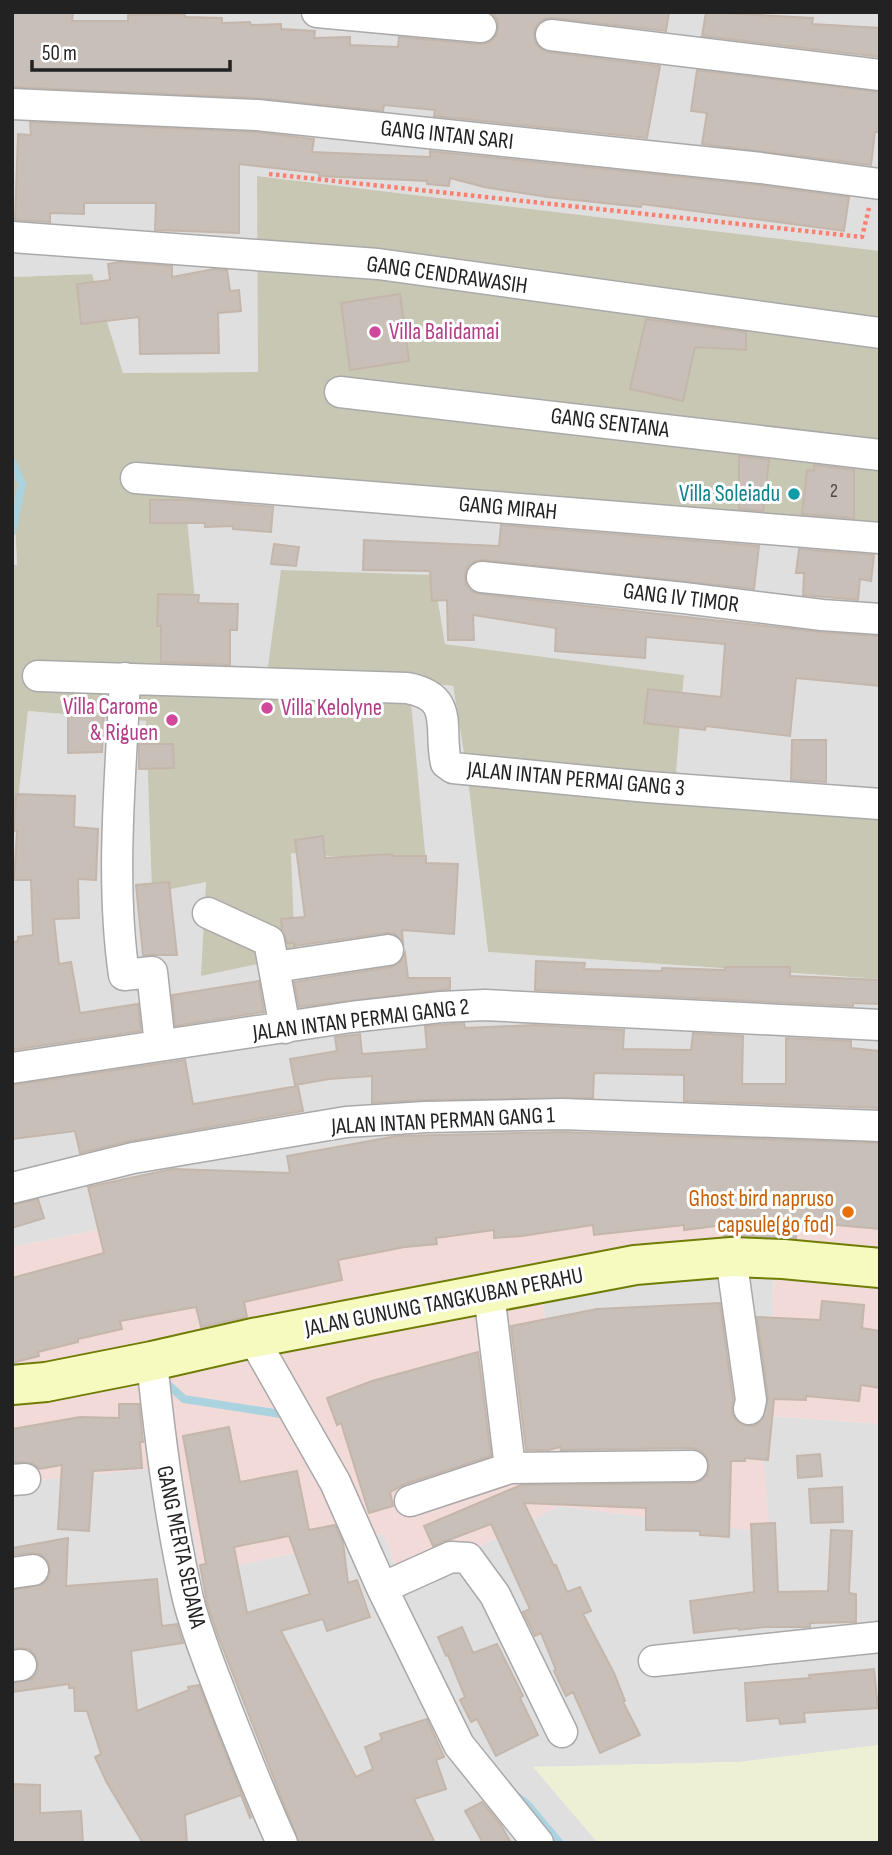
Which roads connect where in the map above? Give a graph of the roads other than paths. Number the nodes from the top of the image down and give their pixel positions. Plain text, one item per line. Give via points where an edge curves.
1 (317, 12) edge
2 (481, 27) dead end
3 (551, 35) dead end
4 (880, 75) edge
5 (12, 104) edge
6 (877, 184) edge
7 (12, 237) edge
8 (880, 333) edge
9 (340, 392) dead end
10 (880, 455) edge
11 (136, 478) dead end
12 (880, 538) edge
13 (482, 577) dead end
14 (880, 619) edge
15 (38, 676) dead end
16 (125, 678) junction
17 (880, 804) edge
18 (208, 913) dead end
19 (388, 950) dead end
20 (275, 967) junction
21 (880, 1026) edge
22 (285, 1028) junction
23 (160, 1045) junction
24 (12, 1068) edge
25 (880, 1126) edge
26 (12, 1188) edge
27 (731, 1257) junction
28 (880, 1268) edge
29 (489, 1293) junction
30 (253, 1338) junction
31 (152, 1361) junction
32 (12, 1385) edge
33 (749, 1409) dead end
34 (692, 1466) dead end
35 (510, 1468) junction
36 (410, 1501) dead end
37 (382, 1588) junction
38 (880, 1637) edge
39 (654, 1661) dead end
40 (562, 1732) dead end
41 (524, 1839) edge
42 (282, 1843) edge

1 - 2 street
3 - 4 street
5 - 6 street, GANG INTAN SARI via 267,116
7 - 8 street, GANG CENDRAWASIH via 378,264
9 - 10 street, GANG SENTANA
11 - 12 street, GANG MIRAH
13 - 14 street, GANG IV TIMOR
15 - 16 street, JALAN INTAN PERMAI GANG 3
16 - 17 street, JALAN INTAN PERMAI GANG 3 via 421,690 444,714 444,754 453,768
16 - 23 street via 119,934 124,975 152,972
18 - 20 street via 269,941
19 - 20 street
20 - 22 street
21 - 22 street, JALAN INTAN PERMAI GANG 2 via 485,1005 392,1012
22 - 23 street, JALAN INTAN PERMAI GANG 2
23 - 24 street, JALAN INTAN PERMAI GANG 2
25 - 26 street, JALAN INTAN PERMAN GANG 1 via 562,1114 359,1121 133,1158
27 - 28 main road, JALAN GUNUNG TANGKUBAN PERAHU
27 - 29 main road, JALAN GUNUNG TANGKUBAN PERAHU via 635,1265
27 - 33 street
29 - 30 main road, JALAN GUNUNG TANGKUBAN PERAHU
29 - 35 street
30 - 31 main road, JALAN GUNUNG TANGKUBAN PERAHU
30 - 37 street via 335,1482
31 - 32 main road, JALAN GUNUNG TANGKUBAN PERAHU
31 - 42 street, GANG MERTA SEDANA via 163,1461 188,1599
34 - 35 street
35 - 36 street
37 - 40 street via 451,1557 468,1558 495,1595
37 - 41 street via 459,1745
38 - 39 street

